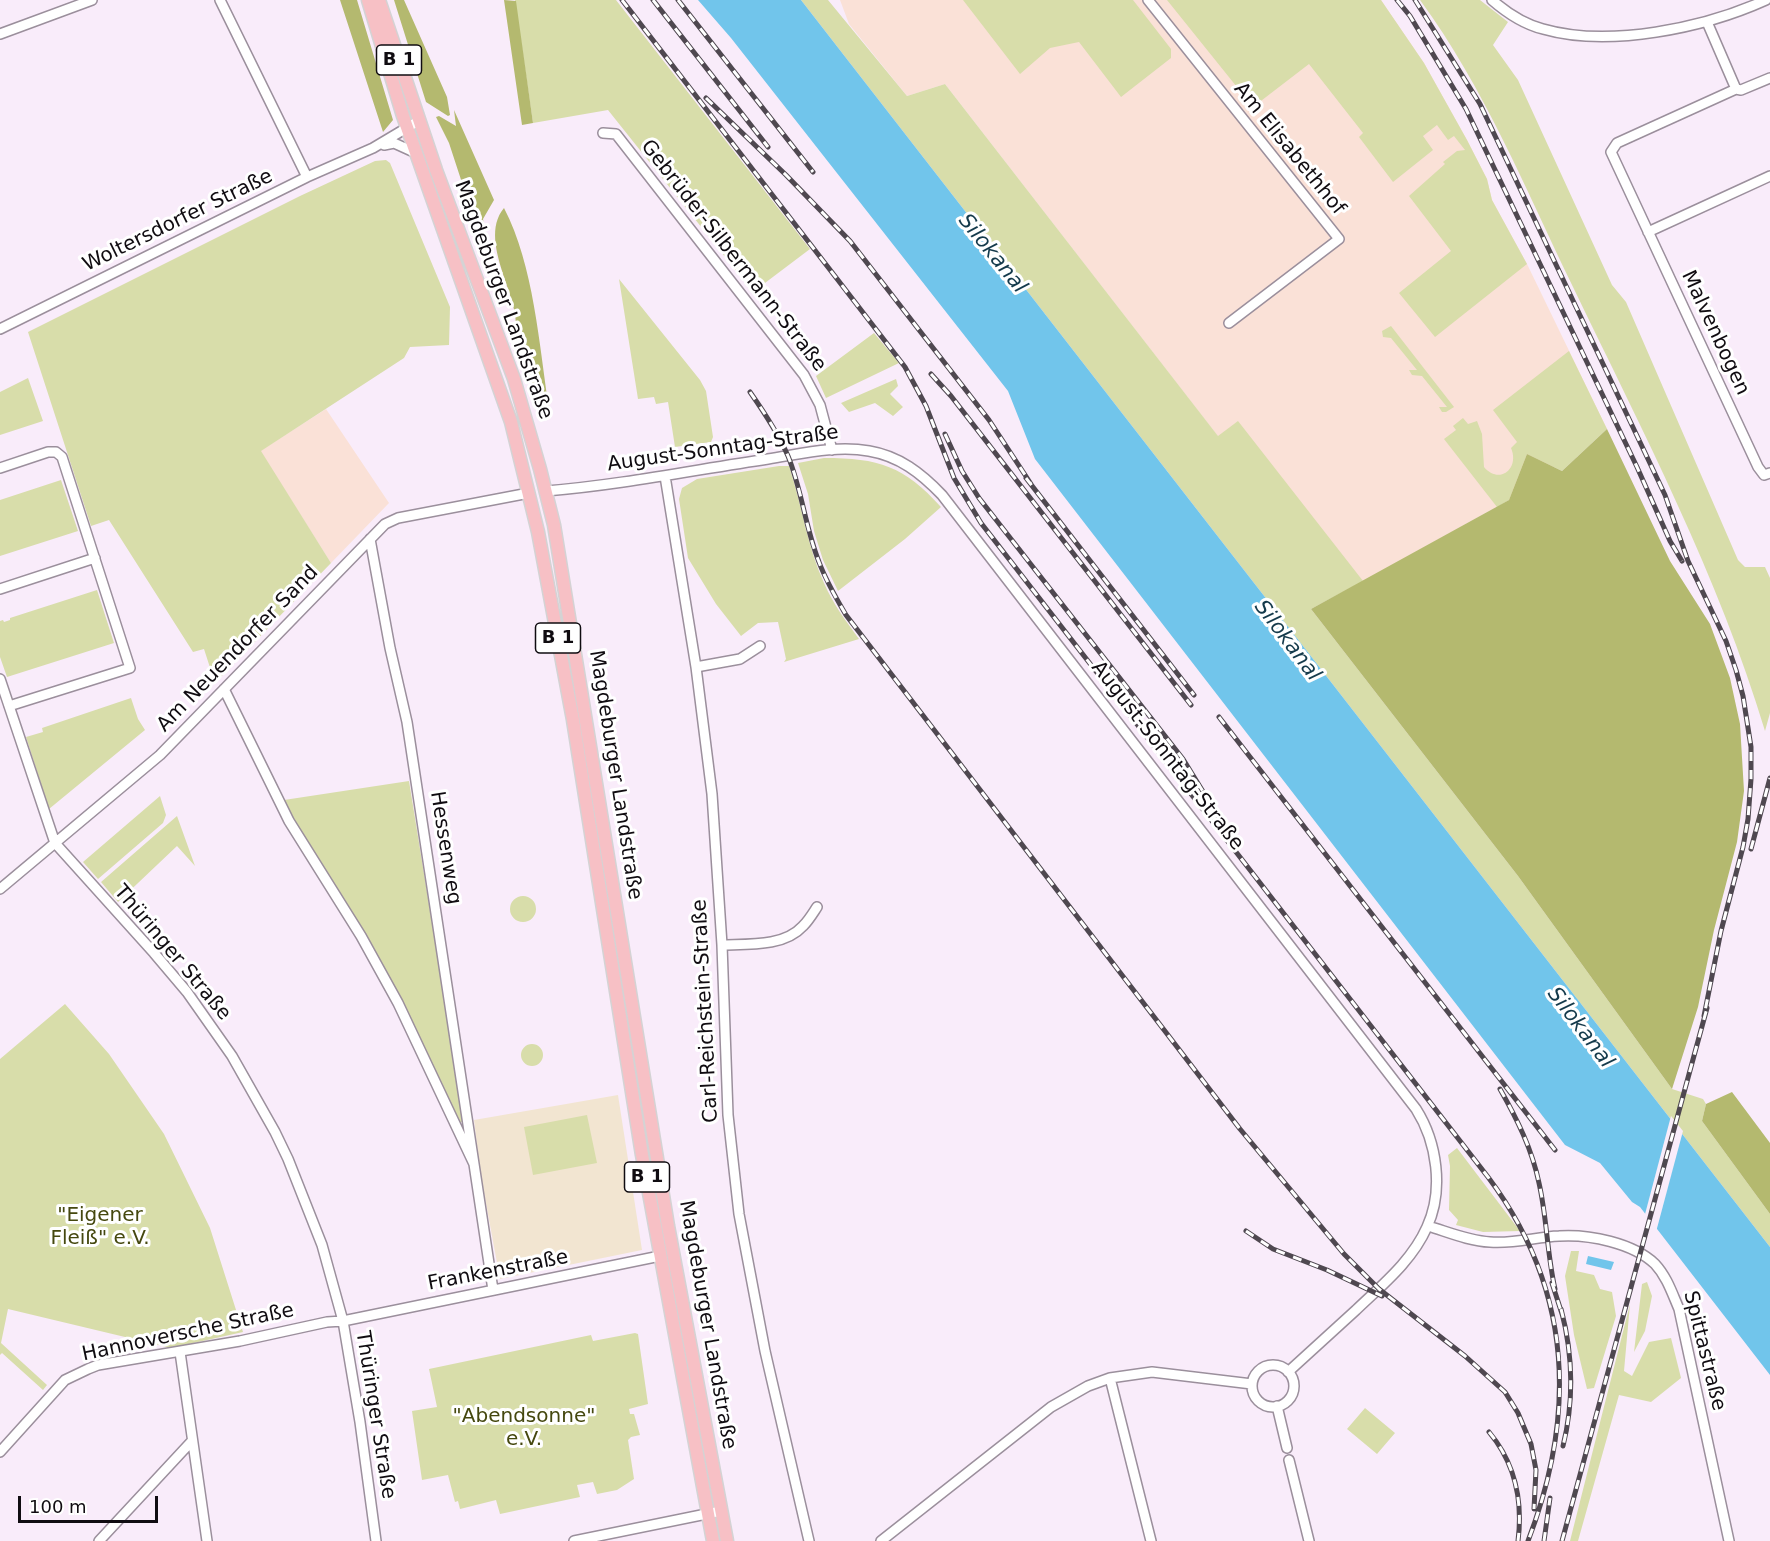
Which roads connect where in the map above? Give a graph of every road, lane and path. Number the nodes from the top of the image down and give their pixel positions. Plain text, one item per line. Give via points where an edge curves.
1 (92, 0) edge
2 (220, 0) edge
3 (368, 0) edge
4 (379, 0) edge
5 (1148, 0) edge
6 (1492, 0) edge
7 (1766, 0) edge
8 (1707, 22) junction
9 (0, 34) edge
10 (1770, 78) edge
11 (1736, 89) junction
12 (420, 120) junction
13 (407, 128) junction
14 (603, 133) dead end
15 (374, 148) junction
16 (416, 153) junction
17 (1770, 176) edge
18 (307, 177) junction
19 (1648, 232) junction
20 (1229, 323) dead end
21 (0, 330) edge
22 (832, 450) junction
23 (0, 468) edge
24 (1770, 473) edge
25 (665, 476) junction
26 (546, 491) junction
27 (529, 494) junction
28 (370, 539) junction
29 (95, 558) junction
30 (0, 589) edge
31 (760, 646) dead end
32 (696, 667) junction
33 (0, 679) edge
34 (224, 689) junction
35 (9, 706) junction
36 (55, 843) junction
37 (0, 889) edge
38 (818, 907) dead end
39 (722, 945) junction
40 (474, 1164) junction
41 (1428, 1226) junction
42 (660, 1256) junction
43 (493, 1290) junction
44 (343, 1321) junction
45 (180, 1352) junction
46 (1288, 1372) junction
47 (1110, 1378) junction
48 (1252, 1384) junction
49 (1277, 1406) junction
50 (191, 1442) junction
51 (1287, 1448) dead end
52 (0, 1452) edge
53 (1289, 1460) dead end
54 (721, 1511) junction
55 (707, 1514) junction
56 (99, 1541) edge
57 (207, 1541) edge
58 (375, 1541) edge
59 (574, 1541) edge
60 (713, 1541) edge
61 (727, 1541) edge
62 (809, 1541) edge
63 (881, 1541) edge
64 (1151, 1541) edge
65 (1309, 1541) edge
66 (1729, 1541) edge

1 - 9 street
2 - 18 street
3 - 13 main road, Magdeburger Landstraße / B 1
4 - 12 main road, Magdeburger Landstraße / B 1
5 - 20 street, Am Elisabethhof via 1339,239
6 - 8 street via 1507,14 1560,34 1611,37
7 - 8 street
8 - 11 street
10 - 11 street
11 - 19 street, Malvenbogen via 1617,143 1611,152
12 - 13 street, Woltersdorfer Straße
12 - 26 main road, Magdeburger Landstraße / B 1 via 514,379
13 - 15 street, Woltersdorfer Straße
13 - 16 main road, Magdeburger Landstraße / B 1
14 - 22 street, Gebrüder-Silbermann-Straße via 616,134 804,375 820,405
15 - 16 street, Woltersdorfer Straße via 394,143
15 - 18 street, Woltersdorfer Straße
16 - 27 main road, Magdeburger Landstraße / B 1 via 511,422
17 - 19 street
18 - 21 street, Woltersdorfer Straße
19 - 24 street, Malvenbogen via 1758,467 1764,475
22 - 25 street, August-Sonntag-Straße
22 - 41 street, August-Sonntag-Straße via 868,450 896,459 920,473 942,495 1404,1092 1427,1126 1435,1156 1436,1185
23 - 29 street via 48,452 62,457
25 - 26 street, August-Sonntag-Straße
25 - 32 street, Carl-Reichstein-Straße
26 - 27 main road
26 - 54 main road, Magdeburger Landstraße / B 1 via 573,635 669,1234
27 - 28 street, Am Neuendorfer Sand via 398,518
27 - 42 main road, Magdeburger Landstraße / B 1 via 573,720
28 - 34 street, Am Neuendorfer Sand
28 - 40 street, Hessenweg via 407,722
29 - 30 street
29 - 35 street via 130,668
31 - 32 street via 740,659
32 - 39 street, Carl-Reichstein-Straße via 712,794
33 - 35 street, Thüringer Straße
34 - 36 street, Am Neuendorfer Sand via 160,755
34 - 40 street, Hessenweg via 289,821 361,936 398,1004
35 - 36 street, Thüringer Straße
36 - 37 street, Am Neuendorfer Sand
36 - 44 street, Thüringer Straße via 187,992 242,1072 275,1131 304,1198
38 - 39 street via 802,928 784,938 761,944
39 - 62 street, Carl-Reichstein-Straße via 728,1115 739,1214
40 - 43 street, Hessenweg
41 - 46 street, August-Sonntag-Straße via 1393,1275
41 - 66 street, Spittastraße via 1493,1242 1587,1236 1631,1249 1654,1264 1670,1286 1680,1316
42 - 43 street, Frankenstraße
42 - 55 main road, Magdeburger Landstraße / B 1
43 - 44 street, Frankenstraße
44 - 45 street, Hannoversche Straße
44 - 58 street, Thüringer Straße
45 - 50 street
45 - 52 street, Hannoversche Straße via 98,1365 65,1380
46 - 48 street via 1277,1366 1266,1367 1257,1373
46 - 49 street via 1293,1392 1284,1404
47 - 48 street via 1152,1372
47 - 63 street via 1052,1407
47 - 64 street
48 - 49 street via 1257,1400 1268,1407
49 - 51 street
50 - 56 street
50 - 57 street
53 - 65 street
54 - 55 street
54 - 61 main road, Magdeburger Landstraße / B 1
55 - 59 street
55 - 60 main road, Magdeburger Landstraße / B 1

